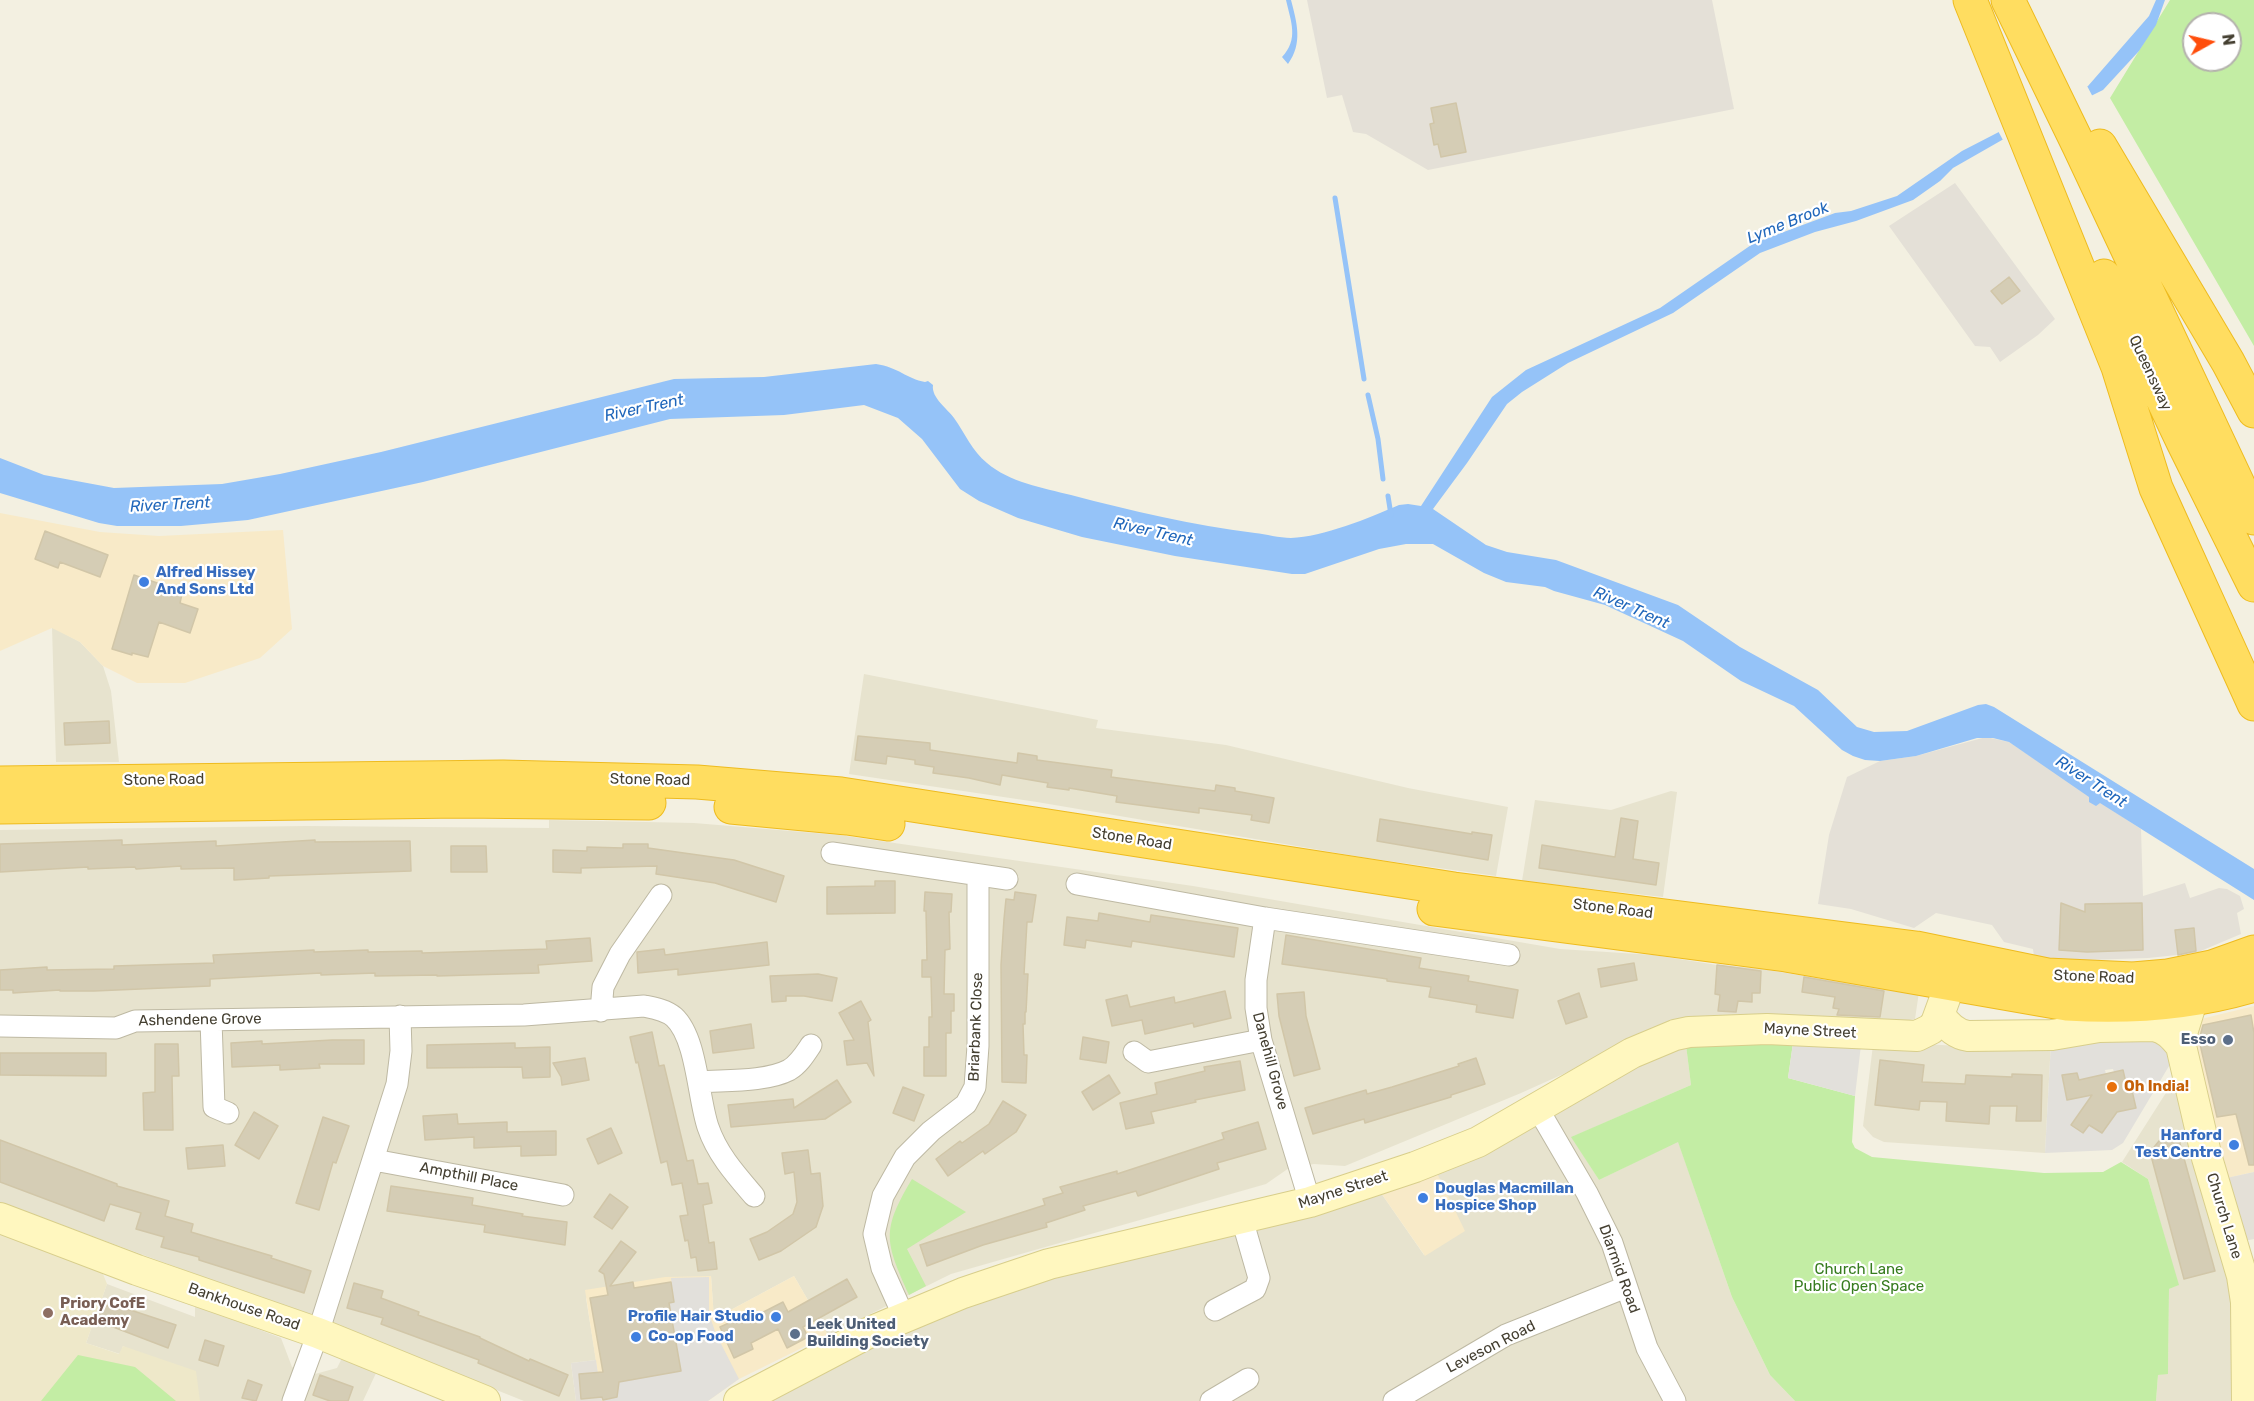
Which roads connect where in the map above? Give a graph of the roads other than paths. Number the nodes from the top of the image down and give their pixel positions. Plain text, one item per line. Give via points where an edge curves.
1 (1971, 0) edge
2 (2008, 0) edge
3 (2014, 0) edge
4 (2031, 80) junction
5 (2087, 142) junction
6 (2043, 163) junction
7 (2254, 411) edge
8 (2254, 518) edge
9 (2254, 585) edge
10 (2254, 704) edge
11 (0, 783) edge
12 (552, 790) junction
13 (0, 807) edge
14 (832, 853) dead end
15 (978, 875) junction
16 (1007, 879) dead end
17 (1082, 889) dead end
18 (661, 895) dead end
19 (1265, 918) junction
20 (2254, 952) edge
21 (1502, 958) dead end
22 (1955, 971) junction
23 (2254, 985) edge
24 (2193, 998) junction
25 (601, 1011) junction
26 (1940, 1015) junction
27 (400, 1016) junction
28 (211, 1020) junction
29 (0, 1026) edge
30 (1261, 1040) junction
31 (811, 1045) dead end
32 (2181, 1046) junction
33 (1140, 1064) dead end
34 (699, 1082) junction
35 (1538, 1108) junction
36 (215, 1112) dead end
37 (374, 1160) junction
38 (563, 1195) dead end
39 (754, 1196) dead end
40 (1310, 1202) junction
41 (0, 1218) edge
42 (1242, 1220) junction
43 (1626, 1287) junction
44 (1215, 1310) dead end
45 (904, 1317) junction
46 (318, 1333) junction
47 (1248, 1379) dead end
48 (293, 1401) edge
49 (485, 1401) edge
50 (739, 1401) edge
51 (1211, 1401) edge
52 (1394, 1401) edge
53 (1675, 1401) edge
54 (2247, 1401) edge

1 - 4 highway
2 - 4 highway
3 - 4 highway
4 - 5 highway
4 - 6 highway
5 - 7 highway via 2228,362
5 - 8 highway
6 - 9 highway, Queensway
6 - 10 highway via 2118,367 2156,488
11 - 12 highway, Stone Road via 311,778
12 - 13 highway, Stone Road via 308,802
12 - 22 highway, Stone Road via 847,818 1455,912 1786,955
14 - 15 street
15 - 16 street
15 - 45 street, Briarbank Close via 975,1087 966,1104 905,1157 883,1196 874,1234 882,1268
17 - 19 street
18 - 25 street via 657,917 620,954 603,987
19 - 21 street
19 - 30 street, Danehill Grove via 1256,980
20 - 22 highway, Stone Road via 2212,967 2133,979
22 - 24 highway, Stone Road via 2056,1002 2103,1006
22 - 26 street, Mayne Street
23 - 24 highway, Stone Road
24 - 32 street, Church Lane
25 - 27 street, Ashendene Grove
25 - 34 street, Ashendene Grove via 644,1006 673,1016 684,1029
26 - 32 street via 1959,1035 2052,1035 2154,1026 2163,1028
26 - 35 street, Mayne Street via 1931,1029 1917,1036 1767,1029 1675,1035 1632,1053
27 - 28 street, Ashendene Grove
27 - 37 street via 397,1084
28 - 29 street, Ashendene Grove via 135,1021 116,1028
28 - 36 street
30 - 33 street
30 - 40 street, Danehill Grove
31 - 34 street via 800,1061 771,1076
32 - 54 street, Church Lane via 2206,1158 2242,1276
34 - 39 street, Ashendene Grove via 708,1128 726,1163
35 - 40 street, Mayne Street via 1478,1142
35 - 43 street, Diarmid Road via 1612,1243
37 - 38 street, Ampthill Place
37 - 46 street
40 - 42 street, Mayne Street
41 - 46 street, Bankhouse Road
42 - 44 street via 1259,1278 1255,1289
42 - 45 street, Mayne Street via 1049,1264
43 - 52 street, Leveson Road via 1506,1335
43 - 53 street, Diarmid Road via 1647,1348
45 - 50 street, Mayne Street
46 - 48 street
46 - 49 street, Bankhouse Road
47 - 51 street

